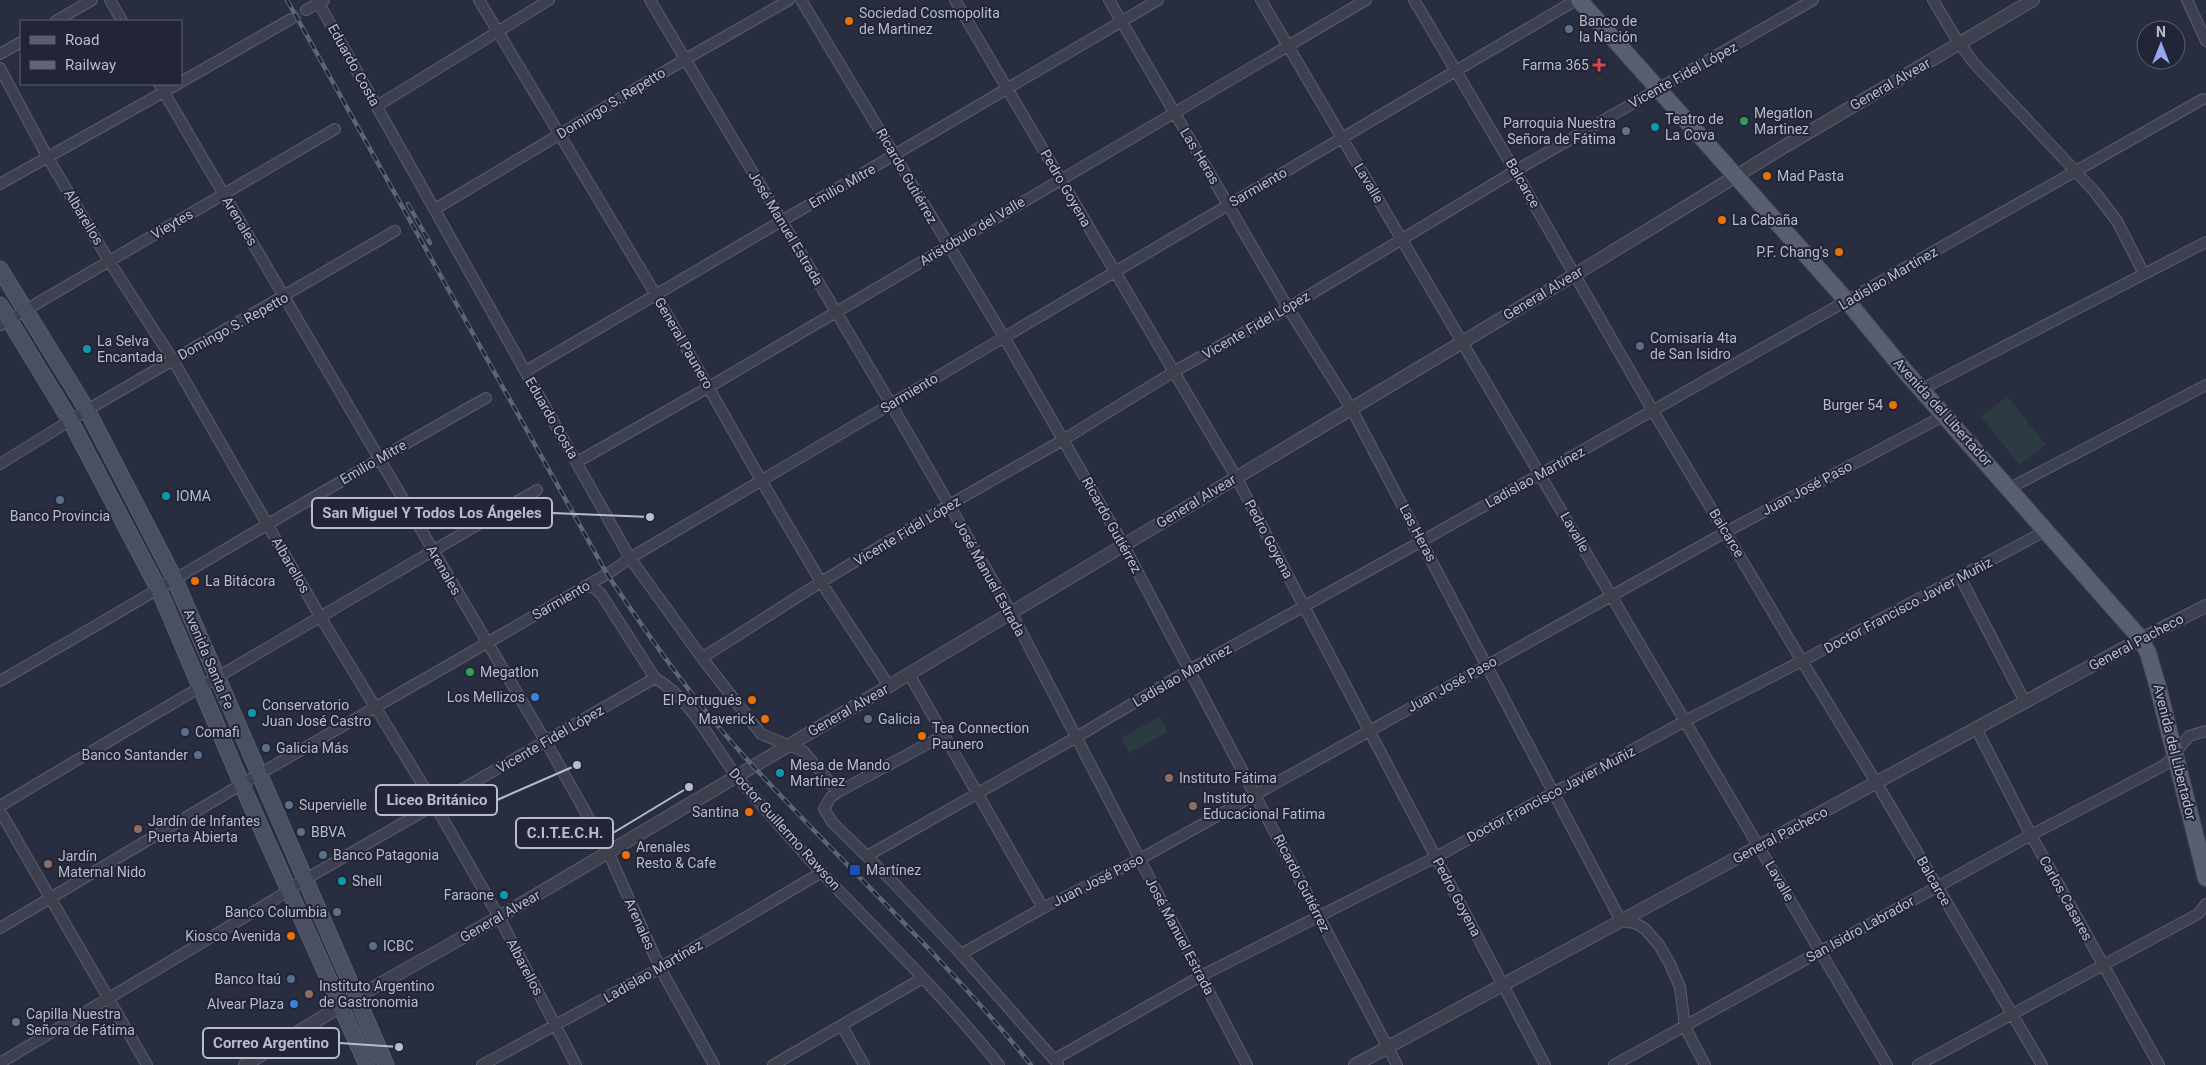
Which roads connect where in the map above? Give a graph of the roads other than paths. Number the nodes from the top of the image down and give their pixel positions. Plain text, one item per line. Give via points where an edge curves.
1 (92, 0) edge
2 (110, 0) edge
3 (479, 0) edge
4 (548, 0) edge
5 (650, 0) edge
6 (789, 0) edge
7 (802, 0) edge
8 (955, 0) edge
9 (1109, 0) edge
10 (1158, 0) edge
11 (1261, 0) edge
12 (1366, 0) edge
13 (1414, 0) edge
14 (1577, 0) edge
15 (1814, 0) edge
16 (1934, 0) edge
17 (2033, 0) edge
18 (2186, 0) edge
19 (320, 1) edge
20 (306, 10) tunnel mouth
21 (291, 19) tunnel mouth
22 (58, 20) edge
23 (121, 20) edge
24 (1122, 22) junction
25 (498, 30) junction
26 (2206, 41) edge
27 (20, 43) edge
28 (1960, 44) junction
29 (1288, 46) junction
30 (0, 54) edge
31 (684, 60) junction
32 (0, 68) edge
33 (1455, 71) junction
34 (182, 81) edge
35 (174, 85) edge
36 (161, 88) edge
37 (1008, 88) junction
38 (1658, 89) junction
39 (2203, 99) dead end
40 (377, 106) junction
41 (1174, 112) junction
42 (334, 129) dead end
43 (560, 133) junction
44 (1342, 138) junction
45 (895, 155) junction
46 (48, 158) junction
47 (2074, 170) junction
48 (1515, 171) junction
49 (1736, 176) junction
50 (1060, 178) junction
51 (0, 184) edge
52 (224, 194) junction
53 (1229, 204) junction
54 (435, 209) junction
55 (781, 221) junction
56 (396, 231) dead end
57 (1403, 239) junction
58 (2206, 242) edge
59 (948, 246) junction
60 (109, 261) junction
61 (0, 269) edge
62 (1114, 272) junction
63 (1576, 274) junction
64 (2144, 274) junction
65 (656, 295) junction
66 (285, 297) junction
67 (1847, 301) junction
68 (0, 305) edge
69 (1288, 308) junction
70 (26, 310) junction
71 (836, 312) junction
72 (4, 321) edge
73 (1004, 337) junction
74 (1462, 341) junction
75 (174, 360) junction
76 (526, 371) junction
77 (1175, 371) junction
78 (2206, 385) edge
79 (709, 387) junction
80 (1922, 389) junction
81 (486, 398) dead end
82 (891, 404) junction
83 (1351, 408) junction
84 (87, 410) junction
85 (1654, 410) junction
86 (1945, 415) junction
87 (70, 420) junction
88 (1063, 440) junction
89 (378, 459) junction
90 (578, 462) junction
91 (0, 464) edge
92 (1540, 474) junction
93 (1236, 477) junction
94 (761, 480) junction
95 (2010, 488) junction
96 (537, 490) dead end
97 (949, 505) junction
98 (268, 524) junction
99 (2047, 530) junction
100 (1726, 532) junction
101 (1422, 541) junction
102 (1124, 544) junction
103 (433, 551) junction
104 (630, 558) junction
105 (1960, 577) junction
106 (175, 580) junction
107 (821, 582) junction
108 (585, 586) junction
109 (159, 590) junction
110 (1612, 596) junction
111 (1305, 605) junction
112 (2206, 606) edge
113 (1011, 612) junction
114 (321, 618) junction
115 (2141, 639) junction
116 (487, 642) junction
117 (702, 658) junction
118 (1802, 661) junction
119 (1487, 665) junction
120 (1189, 670) junction
121 (909, 674) junction
122 (217, 677) junction
123 (656, 678) junction
124 (0, 682) edge
125 (201, 686) junction
126 (889, 686) junction
127 (2025, 702) junction
128 (374, 706) junction
129 (1685, 721) junction
130 (1976, 728) junction
131 (1369, 729) junction
132 (2206, 731) edge
133 (944, 735) junction
134 (1076, 738) junction
135 (546, 742) junction
136 (788, 745) junction
137 (2176, 751) junction
138 (259, 774) junction
139 (735, 775) junction
140 (1876, 782) junction
141 (242, 784) junction
142 (838, 792) junction
143 (977, 794) junction
144 (1256, 794) junction
145 (1553, 794) junction
146 (435, 805) junction
147 (0, 806) edge
148 (0, 810) edge
149 (2032, 836) junction
150 (1759, 846) junction
151 (608, 852) junction
152 (867, 856) junction
153 (1436, 856) junction
154 (1140, 859) junction
155 (822, 872) junction
156 (2206, 878) edge
157 (304, 880) junction
158 (1938, 886) junction
159 (290, 890) junction
160 (51, 898) junction
161 (2206, 904) edge
162 (1042, 908) junction
163 (499, 917) junction
164 (1319, 917) junction
165 (1620, 921) junction
166 (0, 928) edge
167 (1821, 952) junction
168 (961, 954) junction
169 (2103, 965) junction
170 (660, 968) junction
171 (1202, 976) junction
172 (923, 978) junction
173 (1504, 984) junction
174 (356, 998) junction
175 (108, 999) junction
176 (339, 1007) junction
177 (2011, 1014) junction
178 (556, 1026) junction
179 (842, 1026) junction
180 (1685, 1027) junction
181 (1387, 1047) junction
182 (1057, 1062) edge
183 (0, 1063) edge
184 (147, 1065) edge
185 (245, 1065) edge
186 (367, 1065) edge
187 (386, 1065) edge
188 (482, 1065) edge
189 (576, 1065) edge
190 (714, 1065) edge
191 (773, 1065) edge
192 (864, 1065) edge
193 (999, 1065) edge
194 (1247, 1065) edge
195 (1355, 1065) edge
196 (1397, 1065) edge
197 (1545, 1065) edge
198 (1614, 1065) edge
199 (1705, 1065) edge
200 (1887, 1065) edge
201 (1918, 1065) edge
202 (2042, 1065) edge
203 (2159, 1065) edge

1 - 22 street
2 - 23 street
3 - 25 street, General Paunero
4 - 25 street
5 - 31 street, José Manuel Estrada
6 - 31 street, Domingo S. Repetto
7 - 45 street, Ricardo Gutiérrez
8 - 37 street, Pedro Goyena
9 - 24 street, Las Heras
10 - 24 street, Emilio Mitre
11 - 29 street, Lavalle
12 - 29 street, Aristóbulo del Valle
13 - 33 street, Balcarce
14 - 33 street, Sarmiento
14 - 38 main road, Avenida del Libertador
15 - 38 street, Vicente Fidel López
16 - 28 street
17 - 28 street, General Alvear
18 - 26 street
19 - 20 street
19 - 40 street, Eduardo Costa
21 - 34 street
24 - 37 street, Emilio Mitre
24 - 41 street, Las Heras
25 - 40 street
25 - 43 street, General Paunero
27 - 30 street
28 - 47 street via 1992,84
28 - 49 street, General Alvear
29 - 41 street, Aristóbulo del Valle
29 - 44 street, Lavalle
31 - 43 street, Domingo S. Repetto
31 - 55 street, José Manuel Estrada
32 - 46 street, Albarellos
33 - 44 street, Sarmiento
33 - 48 street, Balcarce
35 - 36 street
36 - 46 street
36 - 52 street, Arenales
37 - 45 street, Emilio Mitre
37 - 50 street, Pedro Goyena
38 - 48 street, Vicente Fidel López
38 - 49 main road, Avenida del Libertador
39 - 47 street, Ladislao Martínez
40 - 54 street, Eduardo Costa
41 - 50 street, Aristóbulo del Valle
41 - 53 street, Las Heras
42 - 52 street, Vieytes
43 - 54 street, Domingo S. Repetto
43 - 65 street, General Paunero
44 - 53 street, Sarmiento
44 - 57 street, Lavalle
45 - 55 street, Emilio Mitre
45 - 59 street, Ricardo Gutiérrez
46 - 51 street
46 - 60 street, Albarellos
47 - 64 street via 2117,221
47 - 67 street, Ladislao Martínez
48 - 57 street, Vicente Fidel López
48 - 63 street, Balcarce
49 - 63 street, General Alvear
49 - 67 main road, Avenida del Libertador
50 - 59 street, Aristóbulo del Valle
50 - 62 street, Pedro Goyena
52 - 60 street, Vieytes
52 - 66 street, Arenales
53 - 62 street, Sarmiento
53 - 69 street, Las Heras
54 - 76 street, Eduardo Costa
55 - 65 street, Emilio Mitre
55 - 71 street, José Manuel Estrada
56 - 66 street, Domingo S. Repetto
57 - 69 street, Vicente Fidel López
57 - 74 street, Lavalle
58 - 64 street
59 - 71 street, Aristóbulo del Valle
59 - 73 street, Ricardo Gutiérrez
60 - 70 street, Vieytes
60 - 75 street, Albarellos
61 - 70 main road, Avenida Santa Fe
62 - 73 street, Sarmiento
62 - 77 street, Pedro Goyena
63 - 74 street, General Alvear
63 - 85 street, Balcarce
64 - 80 street
65 - 76 street, Emilio Mitre
65 - 79 street, General Paunero
66 - 75 street, Domingo S. Repetto
66 - 89 street, Arenales
67 - 80 main road, Avenida del Libertador
67 - 85 street, Ladislao Martínez
68 - 72 main road, Avenida Santa Fe
69 - 77 street, Vicente Fidel López
69 - 83 street, Las Heras
70 - 72 street, Vieytes
70 - 84 main road, Avenida Santa Fe
71 - 79 street, Aristóbulo del Valle
71 - 82 street, José Manuel Estrada
72 - 87 main road, Avenida Santa Fe
73 - 82 street, Sarmiento
73 - 88 street, Ricardo Gutiérrez
74 - 83 street, General Alvear
74 - 92 street, Lavalle
75 - 84 street, Domingo S. Repetto
75 - 98 street, Albarellos
76 - 90 street, Eduardo Costa
77 - 88 street, Vicente Fidel López
77 - 93 street, Pedro Goyena
78 - 95 street
79 - 90 street, Aristóbulo del Valle
79 - 94 street, General Paunero
80 - 86 main road, Avenida del Libertador
81 - 89 street, Emilio Mitre
82 - 94 street, Sarmiento
82 - 97 street, José Manuel Estrada
83 - 93 street, General Alvear
83 - 101 street, Las Heras
84 - 87 street, Domingo S. Repetto
84 - 106 main road, Avenida Santa Fe
85 - 92 street, Ladislao Martínez
85 - 100 street, Balcarce
86 - 95 main road, Avenida del Libertador
86 - 100 street, Juan José Paso
87 - 91 street, Domingo S. Repetto
87 - 109 main road, Avenida Santa Fe
88 - 97 street, Vicente Fidel López
88 - 102 street, Ricardo Gutiérrez
89 - 98 street, Emilio Mitre
89 - 103 street, Arenales
90 - 104 street, Eduardo Costa
92 - 101 street, Ladislao Martínez
92 - 110 street, Lavalle
93 - 102 street, General Alvear
93 - 111 street, Pedro Goyena
94 - 104 street, Sarmiento
94 - 107 street, General Paunero
95 - 99 main road, Avenida del Libertador
96 - 103 street
97 - 107 street, Vicente Fidel López
97 - 113 street, José Manuel Estrada
98 - 106 street, Emilio Mitre
98 - 114 street, Albarellos
99 - 105 street, Doctor Francisco Javier Muñiz
99 - 115 main road, Avenida del Libertador
100 - 110 street, Juan José Paso
100 - 118 street, Balcarce
101 - 111 street, Ladislao Martínez
101 - 119 street, Las Heras
102 - 113 street, General Alvear
102 - 120 street, Ricardo Gutiérrez
103 - 114 street
103 - 116 street, Arenales
104 - 108 street, Sarmiento
104 - 117 street, Eduardo Costa
105 - 118 street, Doctor Francisco Javier Muñiz
105 - 127 street
106 - 109 street, Emilio Mitre
106 - 122 main road, Avenida Santa Fe
107 - 117 street, Vicente Fidel López
107 - 126 street, General Paunero
108 - 116 street, Sarmiento
108 - 123 street, Doctor Guillermo Rawson via 594,588 609,605
109 - 124 street, Emilio Mitre
109 - 125 main road, Avenida Santa Fe
110 - 119 street, Juan José Paso
110 - 129 street, Lavalle
111 - 120 street, Ladislao Martínez
111 - 131 street, Pedro Goyena
112 - 115 street, General Pacheco
113 - 121 street, General Alvear
113 - 134 street, José Manuel Estrada
114 - 122 street
114 - 128 street, Albarellos
115 - 127 street, General Pacheco
115 - 137 main road, Avenida del Libertador via 2148,653
116 - 128 street, Sarmiento
116 - 135 street, Arenales
117 - 136 street, Eduardo Costa via 762,734
118 - 129 street, Doctor Francisco Javier Muñiz
118 - 140 street, Balcarce
119 - 131 street, Juan José Paso
119 - 145 street, Las Heras
120 - 134 street, Ladislao Martínez
120 - 144 street, Ricardo Gutiérrez
121 - 126 street, General Alvear
121 - 133 street
122 - 125 street
122 - 138 main road, Avenida Santa Fe
123 - 135 street, Vicente Fidel López
123 - 139 street, Doctor Guillermo Rawson via 669,686 688,707
125 - 141 main road, Avenida Santa Fe
125 - 147 street
126 - 136 street, General Alvear
127 - 130 street, General Pacheco
128 - 138 street, Sarmiento
128 - 146 street, Albarellos
129 - 145 street, Doctor Francisco Javier Muñiz
129 - 150 street, Lavalle
130 - 140 street, General Pacheco
130 - 149 street, Carlos Casares
131 - 144 street, Juan José Paso
131 - 153 street, Pedro Goyena
132 - 137 street, San Isidro Labrador via 2189,736
133 - 142 street
133 - 143 street
134 - 143 street, Ladislao Martínez
134 - 154 street, José Manuel Estrada
135 - 146 street, Vicente Fidel López
135 - 151 street, Arenales
136 - 139 street, General Alvear
136 - 142 street, Eduardo Costa via 802,751
137 - 149 street, San Isidro Labrador via 2167,764
137 - 156 main road, Avenida del Libertador
138 - 141 street, Sarmiento
138 - 157 main road, Avenida Santa Fe
139 - 151 street, General Alvear
139 - 155 street, Doctor Guillermo Rawson
140 - 150 street, General Pacheco
140 - 158 street, Balcarce
141 - 159 main road, Avenida Santa Fe
141 - 160 street, Sarmiento
142 - 152 street via 824,809 832,822
143 - 152 street, Ladislao Martínez
143 - 162 street
144 - 154 street, Juan José Paso
144 - 164 street, Ricardo Gutiérrez
145 - 153 street, Doctor Francisco Javier Muñiz
145 - 165 street, Las Heras
146 - 157 street, Vicente Fidel López
146 - 163 street, Albarellos
148 - 160 street
149 - 158 street, San Isidro Labrador
149 - 169 street, Carlos Casares
150 - 165 street, General Pacheco
150 - 167 street, Lavalle
151 - 163 street, General Alvear
151 - 170 street, Arenales
152 - 168 street
153 - 164 street, Doctor Francisco Javier Muñiz
153 - 173 street, Pedro Goyena
154 - 162 street, Juan José Paso
154 - 171 street, José Manuel Estrada
155 - 170 street, Ladislao Martínez
155 - 172 street, Doctor Guillermo Rawson
157 - 159 street, Vicente Fidel López
157 - 174 main road, Avenida Santa Fe
158 - 167 street, San Isidro Labrador
158 - 177 street, Balcarce
159 - 175 street, Vicente Fidel López
159 - 176 main road, Avenida Santa Fe
160 - 166 street, Sarmiento
160 - 175 street
161 - 169 street via 2198,914
162 - 168 street, Juan José Paso
163 - 174 street, General Alvear
163 - 178 street, Albarellos
164 - 171 street, Doctor Francisco Javier Muñiz
164 - 181 street, Ricardo Gutiérrez
165 - 173 street, General Pacheco
165 - 180 street via 1646,929 1659,945 1680,987
167 - 180 street, San Isidro Labrador
167 - 200 street, Lavalle
168 - 182 street
169 - 177 street
169 - 203 street, Carlos Casares
170 - 178 street, Ladislao Martínez
170 - 190 street, Arenales
171 - 182 street, Doctor Francisco Javier Muñiz
171 - 194 street, José Manuel Estrada
172 - 179 street
172 - 193 street, Doctor Guillermo Rawson
173 - 181 street, General Pacheco
173 - 197 street, Pedro Goyena
174 - 176 street, General Alvear
174 - 187 main road, Avenida Santa Fe
175 - 183 street, Vicente Fidel López
175 - 184 street
176 - 185 street, General Alvear
176 - 186 main road, Avenida Santa Fe
177 - 201 street
177 - 202 street, Balcarce
178 - 188 street, Ladislao Martínez
178 - 189 street, Albarellos
179 - 191 street
179 - 192 street
180 - 198 street, San Isidro Labrador
180 - 199 street
181 - 195 street, General Pacheco
181 - 196 street, Ricardo Gutiérrez

